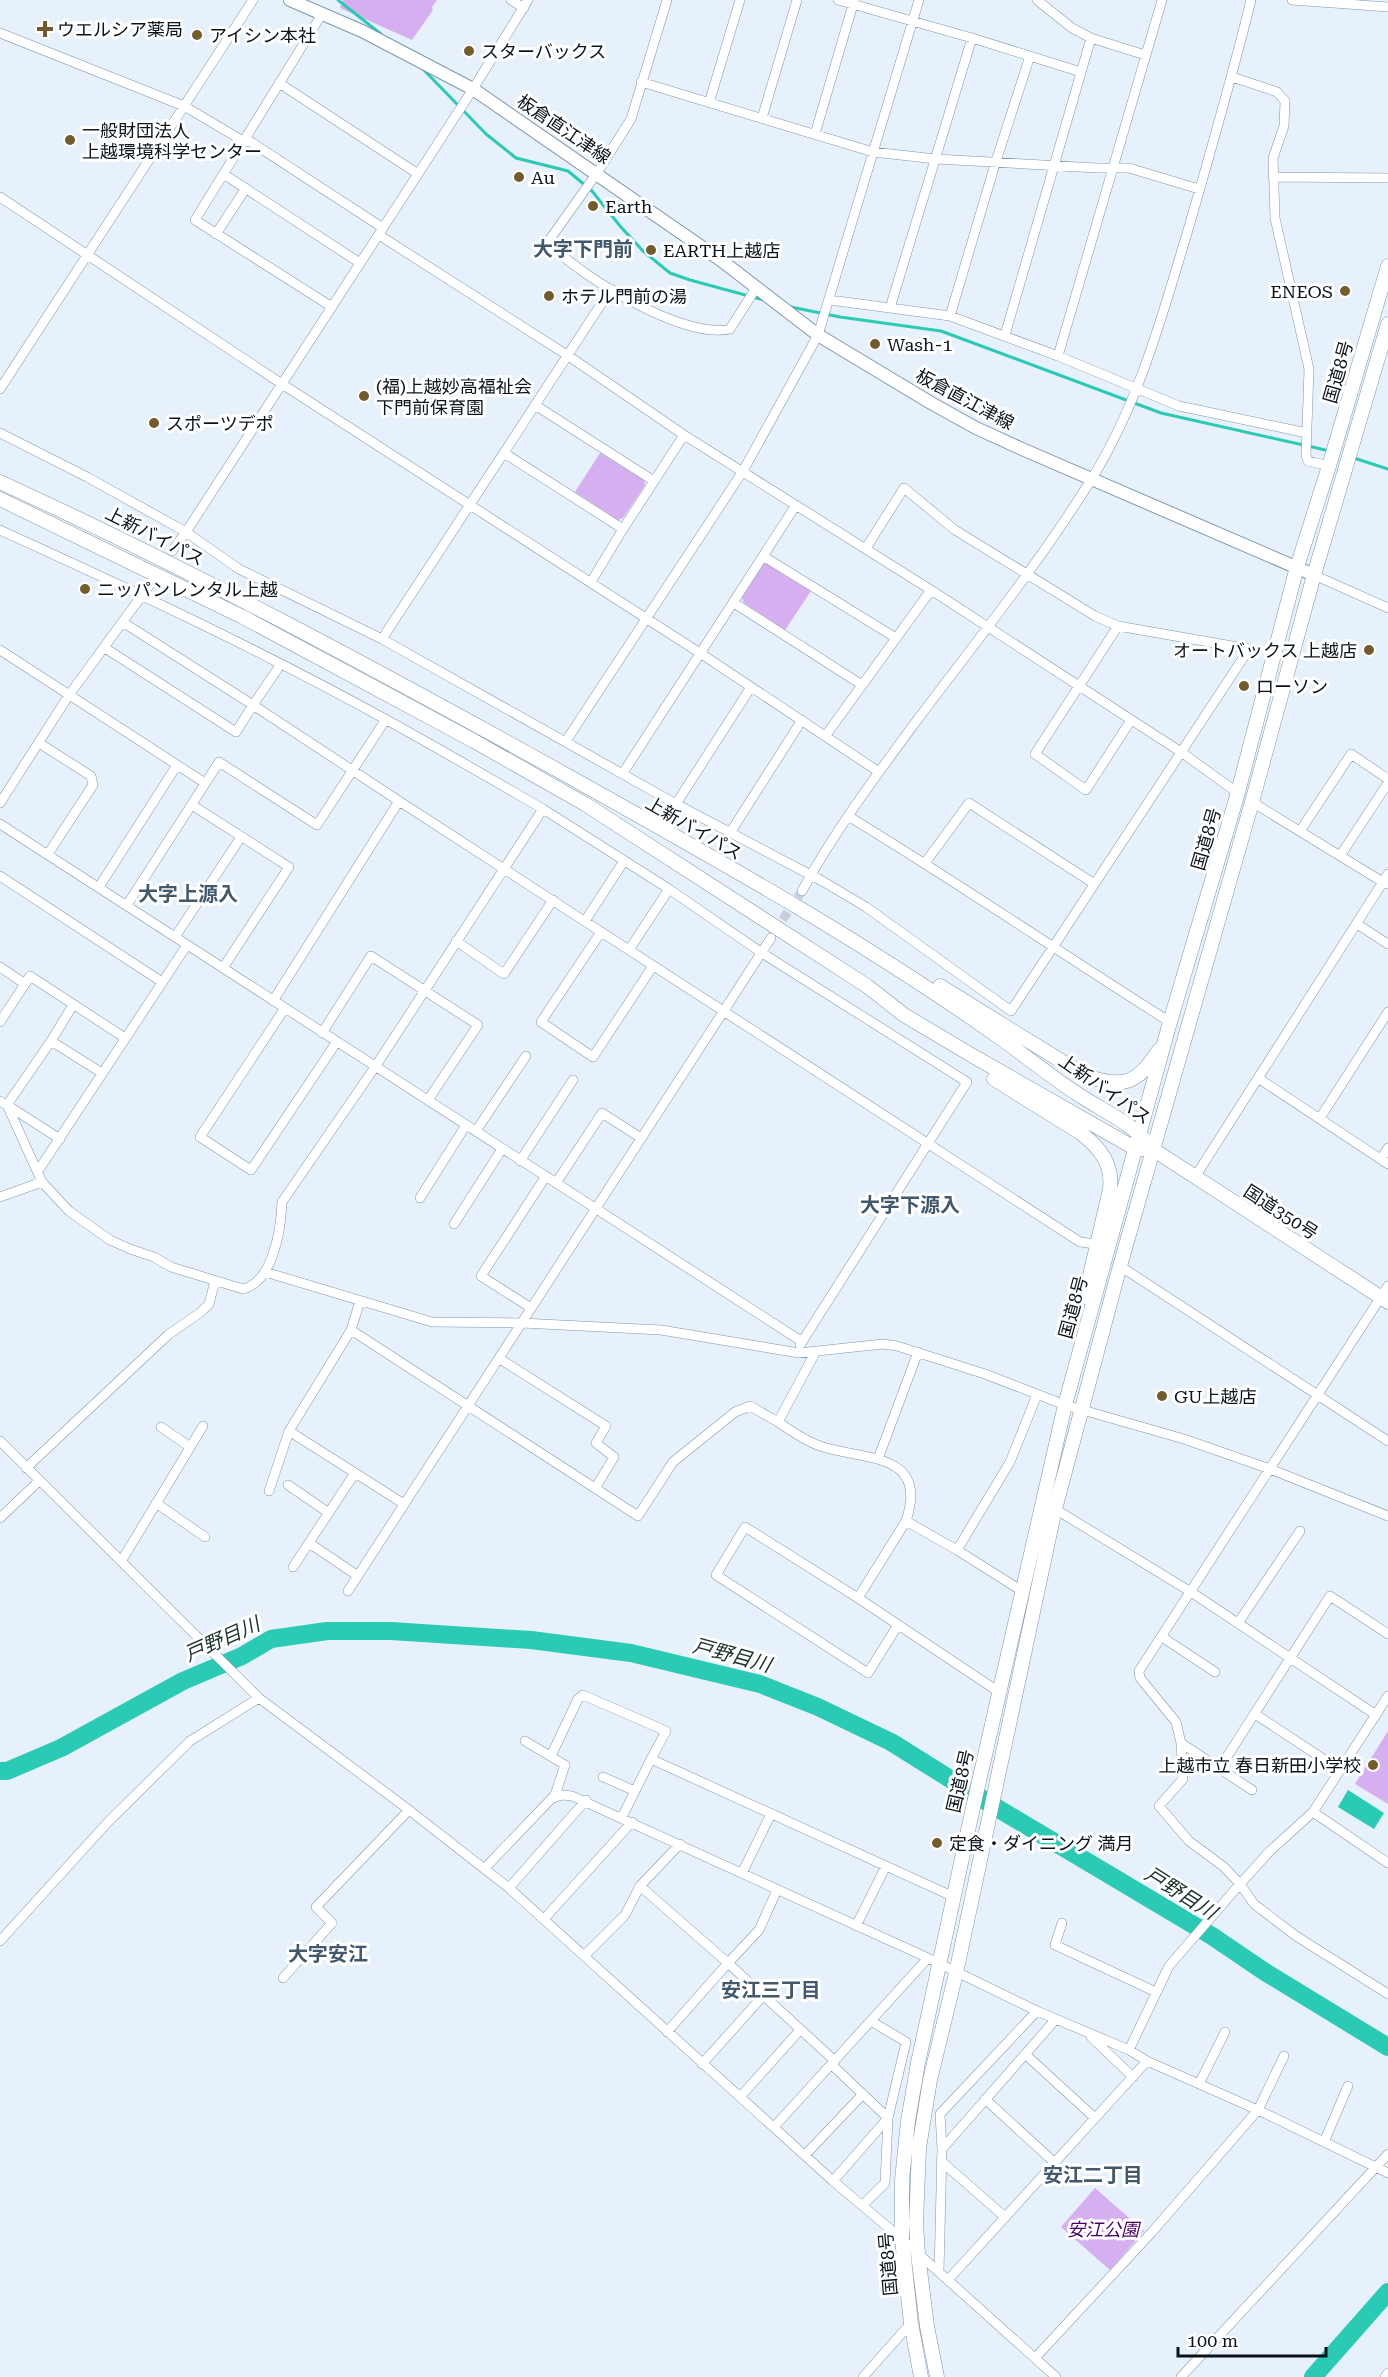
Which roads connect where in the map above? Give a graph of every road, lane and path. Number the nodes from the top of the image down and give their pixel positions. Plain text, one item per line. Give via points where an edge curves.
1 (253, 0) edge
2 (290, 0) edge
3 (511, 0) edge
4 (667, 0) edge
5 (740, 0) edge
6 (797, 0) edge
7 (838, 0) edge
8 (919, 0) edge
9 (1037, 0) edge
10 (1162, 0) edge
11 (1251, 0) edge
12 (1292, 0) edge
13 (854, 2) edge
14 (526, 4) edge
15 (1388, 7) edge
16 (322, 14) junction
17 (912, 22) junction
18 (0, 33) edge
19 (972, 38) junction
20 (1091, 38) junction
21 (1146, 55) junction
22 (1030, 56) junction
23 (1082, 72) junction
24 (1232, 77) junction
25 (641, 82) junction
26 (279, 83) junction
27 (473, 89) junction
28 (709, 103) junction
29 (184, 106) junction
30 (762, 118) junction
31 (815, 135) junction
32 (243, 141) junction
33 (873, 152) junction
34 (936, 159) junction
35 (996, 161) junction
36 (1056, 165) junction
37 (1113, 168) junction
38 (597, 173) junction
39 (418, 174) junction
40 (225, 175) junction
41 (1273, 177) junction
42 (1388, 178) edge
43 (246, 188) junction
44 (1199, 189) junction
45 (0, 197) edge
46 (381, 231) junction
47 (216, 234) junction
48 (86, 254) junction
49 (360, 262) junction
50 (1388, 266) edge
51 (756, 288) junction
52 (611, 289) junction
53 (830, 300) junction
54 (332, 307) junction
55 (891, 308) junction
56 (950, 316) junction
57 (1388, 324) edge
58 (818, 335) junction
59 (1005, 335) junction
60 (567, 355) junction
61 (1058, 356) junction
62 (282, 384) junction
63 (0, 389) edge
64 (1137, 390) junction
65 (535, 405) junction
66 (0, 433) edge
67 (1307, 433) junction
68 (684, 435) junction
69 (504, 453) junction
70 (1329, 466) junction
71 (743, 471) junction
72 (1092, 478) junction
73 (654, 480) junction
74 (0, 482) edge
75 (0, 500) edge
76 (472, 505) junction
77 (796, 505) junction
78 (623, 529) junction
79 (0, 530) edge
80 (186, 532) junction
81 (866, 548) junction
82 (172, 551) dead end
83 (763, 556) junction
84 (1297, 567) junction
85 (1027, 574) junction
86 (1314, 575) junction
87 (591, 582) junction
88 (151, 584) dead end
89 (932, 590) junction
90 (144, 596) junction
91 (734, 603) junction
92 (1388, 608) edge
93 (645, 618) junction
94 (124, 623) junction
95 (1118, 626) junction
96 (987, 627) junction
97 (896, 638) junction
98 (382, 639) junction
99 (105, 648) junction
100 (0, 650) edge
101 (700, 652) junction
102 (281, 664) junction
103 (862, 685) junction
104 (1077, 686) junction
105 (751, 687) junction
106 (69, 695) junction
107 (253, 705) junction
108 (386, 719) junction
109 (802, 720) junction
110 (1131, 720) junction
111 (826, 735) junction
112 (566, 741) junction
113 (39, 743) junction
114 (1180, 752) junction
115 (177, 765) junction
116 (352, 770) junction
117 (879, 772) junction
118 (623, 773) junction
119 (1388, 781) edge
120 (206, 783) junction
121 (1238, 793) junction
122 (399, 801) junction
123 (1252, 802) junction
124 (0, 803) edge
125 (676, 804) junction
126 (192, 805) junction
127 (543, 810) junction
128 (848, 816) junction
129 (0, 824) edge
130 (1300, 831) junction
131 (730, 833) junction
132 (241, 837) junction
133 (48, 854) junction
134 (1341, 856) junction
135 (624, 861) junction
136 (926, 863) junction
137 (504, 868) junction
138 (0, 876) edge
139 (810, 876) junction
140 (1386, 880) edge
141 (1094, 883) junction
142 (99, 887) junction
143 (669, 889) junction
144 (802, 891) tunnel mouth
145 (553, 900) junction
146 (127, 905) junction
147 (585, 921) junction
148 (822, 923) junction
149 (1357, 924) junction
150 (601, 932) junction
151 (175, 937) junction
152 (771, 938) tunnel mouth
153 (456, 941) junction
154 (1388, 944) edge
155 (187, 945) junction
156 (1051, 947) junction
157 (629, 950) junction
158 (762, 952) junction
159 (653, 966) junction
160 (0, 967) edge
161 (223, 968) junction
162 (162, 982) junction
163 (25, 984) junction
164 (425, 991) junction
165 (273, 1001) junction
166 (73, 1005) junction
167 (285, 1008) junction
168 (723, 1011) junction
169 (1388, 1012) edge
170 (904, 1014) junction
171 (0, 1022) edge
172 (1170, 1022) junction
173 (322, 1033) junction
174 (125, 1038) junction
175 (1166, 1039) junction
176 (51, 1041) junction
177 (336, 1042) junction
178 (526, 1056) dead end
179 (375, 1067) junction
180 (102, 1073) junction
181 (1258, 1078) junction
182 (573, 1080) dead end
183 (428, 1100) junction
184 (4, 1103) edge
185 (1320, 1118) junction
186 (466, 1125) junction
187 (476, 1131) junction
188 (1141, 1133) junction
189 (60, 1138) junction
190 (641, 1138) junction
191 (928, 1142) junction
192 (1388, 1148) edge
193 (502, 1149) junction
194 (1136, 1149) junction
195 (1154, 1150) junction
196 (520, 1161) junction
197 (1384, 1161) edge
198 (38, 1171) junction
199 (546, 1176) junction
200 (1195, 1178) junction
201 (42, 1182) junction
202 (556, 1183) junction
203 (0, 1197) edge
204 (420, 1197) dead end
205 (595, 1209) junction
206 (454, 1224) dead end
207 (1102, 1245) junction
208 (1120, 1266) junction
209 (265, 1272) junction
210 (215, 1281) junction
211 (1386, 1295) edge
212 (360, 1301) junction
213 (531, 1308) junction
214 (522, 1323) junction
215 (351, 1330) junction
216 (801, 1341) junction
217 (918, 1352) junction
218 (799, 1353) junction
219 (815, 1353) junction
220 (500, 1359) junction
221 (1037, 1395) junction
222 (1317, 1396) junction
223 (470, 1405) junction
224 (1065, 1405) junction
225 (1081, 1410) junction
226 (778, 1422) junction
227 (203, 1426) dead end
228 (161, 1427) dead end
229 (289, 1431) junction
230 (0, 1441) edge
231 (1388, 1441) edge
232 (190, 1447) junction
233 (878, 1459) junction
234 (26, 1468) junction
235 (1270, 1469) junction
236 (355, 1473) junction
237 (39, 1481) junction
238 (288, 1485) dead end
239 (596, 1487) junction
240 (269, 1491) dead end
241 (156, 1503) junction
242 (404, 1504) junction
243 (1055, 1509) junction
244 (329, 1513) junction
245 (1388, 1516) edge
246 (0, 1518) edge
247 (906, 1521) junction
248 (1300, 1531) dead end
249 (205, 1537) dead end
250 (309, 1543) junction
251 (957, 1550) junction
252 (122, 1560) junction
253 (293, 1567) dead end
254 (358, 1576) junction
255 (348, 1591) dead end
256 (1022, 1591) junction
257 (1191, 1592) junction
258 (858, 1598) junction
259 (1238, 1623) junction
260 (898, 1625) junction
261 (1388, 1634) edge
262 (1162, 1637) junction
263 (1291, 1658) junction
264 (1215, 1672) dead end
265 (999, 1692) junction
266 (1388, 1696) edge
267 (259, 1698) junction
268 (1256, 1714) junction
269 (1376, 1715) junction
270 (525, 1741) dead end
271 (1181, 1743) junction
272 (551, 1756) junction
273 (651, 1759) junction
274 (1219, 1769) junction
275 (1340, 1770) junction
276 (603, 1777) dead end
277 (1252, 1790) dead end
278 (635, 1791) junction
279 (554, 1798) junction
280 (586, 1800) junction
281 (409, 1810) junction
282 (1313, 1812) junction
283 (771, 1814) junction
284 (622, 1817) junction
285 (632, 1822) junction
286 (680, 1844) junction
287 (1388, 1863) edge
288 (886, 1866) junction
289 (485, 1868) junction
290 (742, 1873) junction
291 (1240, 1884) junction
292 (640, 1886) junction
293 (509, 1888) junction
294 (777, 1890) junction
295 (954, 1897) junction
296 (544, 1919) junction
297 (1062, 1923) dead end
298 (856, 1926) junction
299 (0, 1941) edge
300 (584, 1956) junction
301 (934, 1961) junction
302 (728, 1964) junction
303 (956, 1973) junction
304 (284, 1978) dead end
305 (1156, 1992) junction
306 (1388, 1994) edge
307 (764, 1996) junction
308 (1037, 2011) junction
309 (1056, 2019) junction
310 (871, 2021) junction
311 (800, 2030) junction
312 (667, 2032) junction
313 (1086, 2032) junction
314 (1225, 2032) dead end
315 (1129, 2050) junction
316 (1025, 2054) junction
317 (1284, 2056) dead end
318 (1147, 2061) junction
319 (833, 2063) junction
320 (702, 2064) junction
321 (1133, 2077) junction
322 (1199, 2084) junction
323 (1348, 2086) dead end
324 (863, 2094) junction
325 (740, 2097) junction
326 (985, 2099) junction
327 (1258, 2110) junction
328 (888, 2118) junction
329 (1095, 2118) junction
330 (774, 2127) junction
331 (1324, 2142) junction
332 (942, 2149) junction
333 (1388, 2154) edge
334 (805, 2155) junction
335 (941, 2161) junction
336 (1055, 2163) junction
337 (1375, 2167) junction
338 (1388, 2173) edge
339 (832, 2181) junction
340 (863, 2205) junction
341 (1005, 2217) junction
342 (902, 2239) junction
343 (918, 2254) junction
344 (939, 2272) junction
345 (948, 2280) junction
346 (911, 2323) junction
347 (1035, 2358) junction
348 (1388, 2373) edge
349 (863, 2377) edge
350 (921, 2377) edge
351 (937, 2377) edge
352 (1056, 2377) edge
353 (1181, 2377) edge
354 (1385, 2377) edge

1 - 29 street
2 - 16 main road, 板倉直江津線
3 - 14 street
4 - 25 street
5 - 28 street
6 - 30 street
7 - 13 street
8 - 17 street
9 - 20 street
10 - 21 street
11 - 24 street
12 - 15 street
13 - 17 street
13 - 31 street
14 - 27 street
16 - 26 street
16 - 27 main road, 板倉直江津線
17 - 19 street
17 - 33 street
18 - 29 street
19 - 22 street
19 - 34 street
20 - 21 street
20 - 23 street
21 - 37 street
22 - 23 street
22 - 35 street
23 - 36 street
24 - 41 street via 1277,92 1285,101
24 - 44 street
25 - 28 street
25 - 38 street via 631,119
26 - 32 street
26 - 39 street
27 - 38 main road, 板倉直江津線
27 - 39 street
28 - 30 street
29 - 32 street
29 - 48 street
30 - 31 street
31 - 33 street
32 - 40 street
32 - 46 street via 251,142
33 - 34 street
33 - 53 street
34 - 35 street
34 - 55 street
35 - 36 street
35 - 56 street
36 - 37 street
36 - 59 street
37 - 44 street via 1142,170
37 - 61 street
38 - 51 main road, 板倉直江津線
38 - 52 street via 550,239 550,245
39 - 46 street
40 - 43 street
40 - 47 street via 195,220
41 - 42 street
41 - 67 street via 1275,218 1309,369
43 - 47 street
43 - 49 street
44 - 64 street
45 - 48 street
46 - 49 street
46 - 60 street
47 - 54 street
48 - 62 street
48 - 63 street
49 - 54 street
50 - 70 highway, 国道8号
51 - 52 street via 730,329 721,332 668,319
51 - 58 main road, 板倉直江津線
52 - 60 street
53 - 55 street
53 - 58 street
54 - 62 street
55 - 56 street
56 - 59 street
57 - 86 highway, 国道8号
58 - 71 street
58 - 72 main road, 板倉直江津線 via 976,428
59 - 61 street
60 - 65 street
60 - 68 street
61 - 64 street
62 - 76 street
62 - 80 street
64 - 67 street via 1179,406
64 - 72 street
65 - 69 street
65 - 73 street
66 - 80 street
67 - 70 street via 1308,461
68 - 71 street
68 - 73 street
69 - 76 street
69 - 78 street
70 - 84 highway, 国道8号
71 - 77 street
71 - 93 street
72 - 84 main road, 板倉直江津線
72 - 85 street
73 - 78 street
74 - 148 highway, 上新バイパス via 239,598 393,679
75 - 170 highway, 上新バイパス via 243,617 585,804
76 - 87 street
76 - 98 street
77 - 81 street
77 - 83 street
78 - 87 street
79 - 90 street
80 - 82 street
80 - 98 street via 239,569
81 - 85 street via 904,488 955,530
81 - 89 street
83 - 91 street
83 - 97 street
84 - 86 main road, 板倉直江津線
84 - 121 highway, 国道8号
85 - 95 street via 1078,607
85 - 96 street
86 - 92 street
86 - 123 highway, 国道8号
87 - 93 street
88 - 90 street
89 - 96 street
89 - 97 street
90 - 94 street
90 - 102 street
91 - 101 street
91 - 103 street
93 - 101 street
93 - 112 street
94 - 99 street
94 - 107 street
95 - 104 street
95 - 114 street via 1249,649
96 - 104 street
96 - 117 street
97 - 103 street
98 - 112 street
99 - 106 street
99 - 107 street via 236,732
100 - 106 street
101 - 105 street
101 - 118 street
102 - 107 street
102 - 108 street
103 - 111 street
104 - 110 street
104 - 110 street via 1035,754 1086,790
105 - 109 street
105 - 125 street
106 - 113 street
106 - 115 street
107 - 116 street
108 - 116 street
108 - 127 street
109 - 111 street
109 - 131 street
110 - 114 street
111 - 117 street
112 - 118 street
113 - 124 street
113 - 133 street via 91,776 93,785
114 - 121 street
114 - 141 street
115 - 120 street
115 - 142 street
116 - 120 street via 317,825 219,762
116 - 122 street
117 - 128 street
118 - 125 street
119 - 130 street via 1351,754
119 - 134 street
120 - 126 street
121 - 172 highway, 国道8号
122 - 137 street
122 - 165 street
123 - 130 street
123 - 195 highway, 国道8号
125 - 131 street
126 - 132 street
126 - 146 street
127 - 135 street
127 - 137 street
128 - 136 street
128 - 139 street
129 - 133 street
130 - 134 street
131 - 139 street
132 - 151 street
132 - 161 street via 290,867
133 - 142 street
134 - 140 street
135 - 143 street
135 - 147 street
136 - 141 street via 969,803
136 - 156 street
137 - 145 street
137 - 153 street
138 - 162 street
139 - 144 street
139 - 156 street via 866,907 1011,1011
140 - 149 street
141 - 156 street
142 - 146 street
143 - 157 street
143 - 158 street
145 - 147 street
145 - 153 street via 504,974
146 - 151 street
147 - 150 street
148 - 175 highway via 957,995 1084,1075 1104,1083 1129,1082 1141,1075
148 - 188 highway, 上新バイパス via 950,1002 1077,1093
149 - 154 street
149 - 181 street
150 - 157 street
150 - 159 street via 541,1022 593,1057
151 - 155 street
152 - 158 street
153 - 164 street
155 - 161 street
155 - 162 street
156 - 172 street
157 - 159 street
158 - 168 street
158 - 191 street via 967,1082
159 - 168 street
160 - 163 street
161 - 165 street
162 - 174 street
163 - 166 street via 30,976
163 - 171 street
164 - 173 street via 371,956
164 - 179 street
164 - 183 street via 477,1025
165 - 167 street
166 - 174 street
166 - 176 street
167 - 173 street
167 - 177 street via 200,1137 251,1170
168 - 190 street
168 - 191 street
169 - 185 street
170 - 194 highway, 上新バイパス
170 - 207 highway via 969,1063 1081,1133 1101,1152 1110,1169 1111,1183
172 - 175 highway, 国道8号
173 - 177 street
174 - 180 street
175 - 188 highway, 国道8号
176 - 180 street
176 - 184 street
177 - 179 street
178 - 187 street
179 - 183 street
179 - 209 street via 282,1202 278,1234
180 - 189 street
181 - 185 street
181 - 200 street
182 - 196 street
183 - 186 street
184 - 189 street
184 - 198 street
185 - 197 street
186 - 187 street
186 - 204 street
187 - 193 street
188 - 194 highway, 国道8号
188 - 195 highway, 上新バイパス
189 - 198 street
190 - 202 street via 602,1113
190 - 205 street
191 - 207 street via 1080,1242
191 - 216 street
192 - 197 street
193 - 196 street
193 - 206 street
194 - 195 highway, 上新バイパス
194 - 207 highway, 国道8号
195 - 200 highway, 国道350号
195 - 208 highway, 国道8号
196 - 199 street
198 - 201 street
199 - 202 street
199 - 213 street via 481,1276
200 - 211 highway, 国道350号
201 - 203 street
201 - 210 street via 69,1211 110,1240
202 - 205 street
205 - 213 street
205 - 216 street
207 - 224 highway, 国道8号 via 1084,1300 1080,1347
208 - 222 street
208 - 225 highway, 国道8号
209 - 210 street via 259,1281 243,1289
209 - 212 street
210 - 234 street via 209,1304 168,1335
211 - 222 street
212 - 214 street via 432,1322
212 - 215 street
213 - 214 street
214 - 218 street via 661,1330
214 - 220 street
215 - 223 street
215 - 229 street
216 - 218 street
217 - 219 street via 883,1344
217 - 221 street
217 - 233 street
218 - 219 street
219 - 226 street
220 - 223 street
220 - 239 street via 606,1426 596,1443 614,1457
221 - 224 street
221 - 251 street via 1010,1462
222 - 231 street
222 - 235 street
223 - 239 street
223 - 242 street
224 - 225 street
224 - 256 highway, 国道8号
225 - 235 street via 1184,1439
225 - 243 highway, 国道8号
226 - 233 street via 813,1444
226 - 239 street via 750,1406 735,1412 673,1462 638,1516
227 - 232 street
228 - 232 street
229 - 236 street
229 - 240 street
230 - 234 street
232 - 241 street
233 - 247 street via 904,1473 911,1501
234 - 237 street
235 - 245 street
235 - 257 street
236 - 242 street
236 - 244 street
237 - 246 street
237 - 252 street
238 - 244 street
241 - 249 street
241 - 252 street
242 - 254 street
243 - 257 street
243 - 303 highway, 国道8号
244 - 250 street
247 - 251 street
247 - 258 street
248 - 259 street
250 - 253 street
250 - 254 street
251 - 256 street
252 - 267 street
254 - 255 street
256 - 265 highway, 国道8号
257 - 259 street
257 - 262 street
258 - 260 street
258 - 260 street via 746,1527 716,1575 868,1673
259 - 263 street
260 - 265 street
261 - 263 street via 1330,1596
262 - 264 street
262 - 271 street via 1139,1671 1140,1678 1176,1722
263 - 268 street
263 - 269 street
265 - 295 highway, 国道8号
266 - 269 street
267 - 281 street
267 - 299 street via 190,1741 108,1822
268 - 274 street
268 - 275 street
269 - 275 street
270 - 272 street
271 - 274 street
271 - 291 street via 1183,1779 1159,1806 1189,1841
272 - 273 street via 583,1695 666,1731
272 - 279 street via 565,1765
273 - 278 street
273 - 283 street
274 - 277 street
275 - 282 street
276 - 278 street
278 - 284 street
279 - 280 street via 572,1796
279 - 289 street
280 - 284 street
280 - 293 street
281 - 289 street
281 - 304 street via 316,1906 332,1923
282 - 287 street
282 - 291 street
283 - 288 street
283 - 290 street
284 - 285 street
285 - 286 street
285 - 296 street
286 - 290 street
286 - 292 street
288 - 295 street
288 - 298 street
289 - 293 street
290 - 294 street
291 - 305 street via 1169,1966
291 - 306 street via 1254,1904 1287,1929
292 - 300 street via 625,1915
292 - 302 street
293 - 296 street
294 - 298 street
294 - 302 street via 759,1930
295 - 301 highway, 国道8号
296 - 300 street
297 - 305 street via 1055,1945
298 - 301 street
300 - 312 street
301 - 303 street
301 - 310 street
301 - 342 highway, 国道8号 via 908,2121
302 - 307 street
302 - 312 street
303 - 308 street
303 - 343 highway, 国道8号 via 930,2079 919,2148
305 - 315 street
307 - 311 street
307 - 320 street
308 - 309 street
308 - 332 street via 940,2114
309 - 313 street
309 - 316 street
310 - 319 street
310 - 328 street via 906,2042
311 - 319 street
311 - 325 street
312 - 320 street
313 - 315 street
313 - 321 street
314 - 322 street
315 - 318 street
316 - 326 street
316 - 329 street
317 - 327 street
318 - 321 street
318 - 322 street
319 - 324 street
319 - 330 street
320 - 325 street
321 - 329 street
322 - 327 street
323 - 331 street
324 - 328 street
324 - 334 street
325 - 330 street
326 - 332 street
326 - 336 street
327 - 331 street
327 - 347 street
328 - 339 street
328 - 340 street via 885,2183
329 - 336 street
330 - 334 street
331 - 337 street
332 - 335 street
333 - 337 street
334 - 339 street
335 - 341 street
335 - 344 street
336 - 341 street
337 - 338 street
337 - 353 street
339 - 340 street
340 - 342 street
341 - 345 street
342 - 343 street
342 - 346 highway, 国道8号
343 - 344 street
343 - 351 highway, 国道8号
344 - 345 street
345 - 347 street
346 - 349 street
346 - 350 highway, 国道8号
347 - 352 street
348 - 354 street

